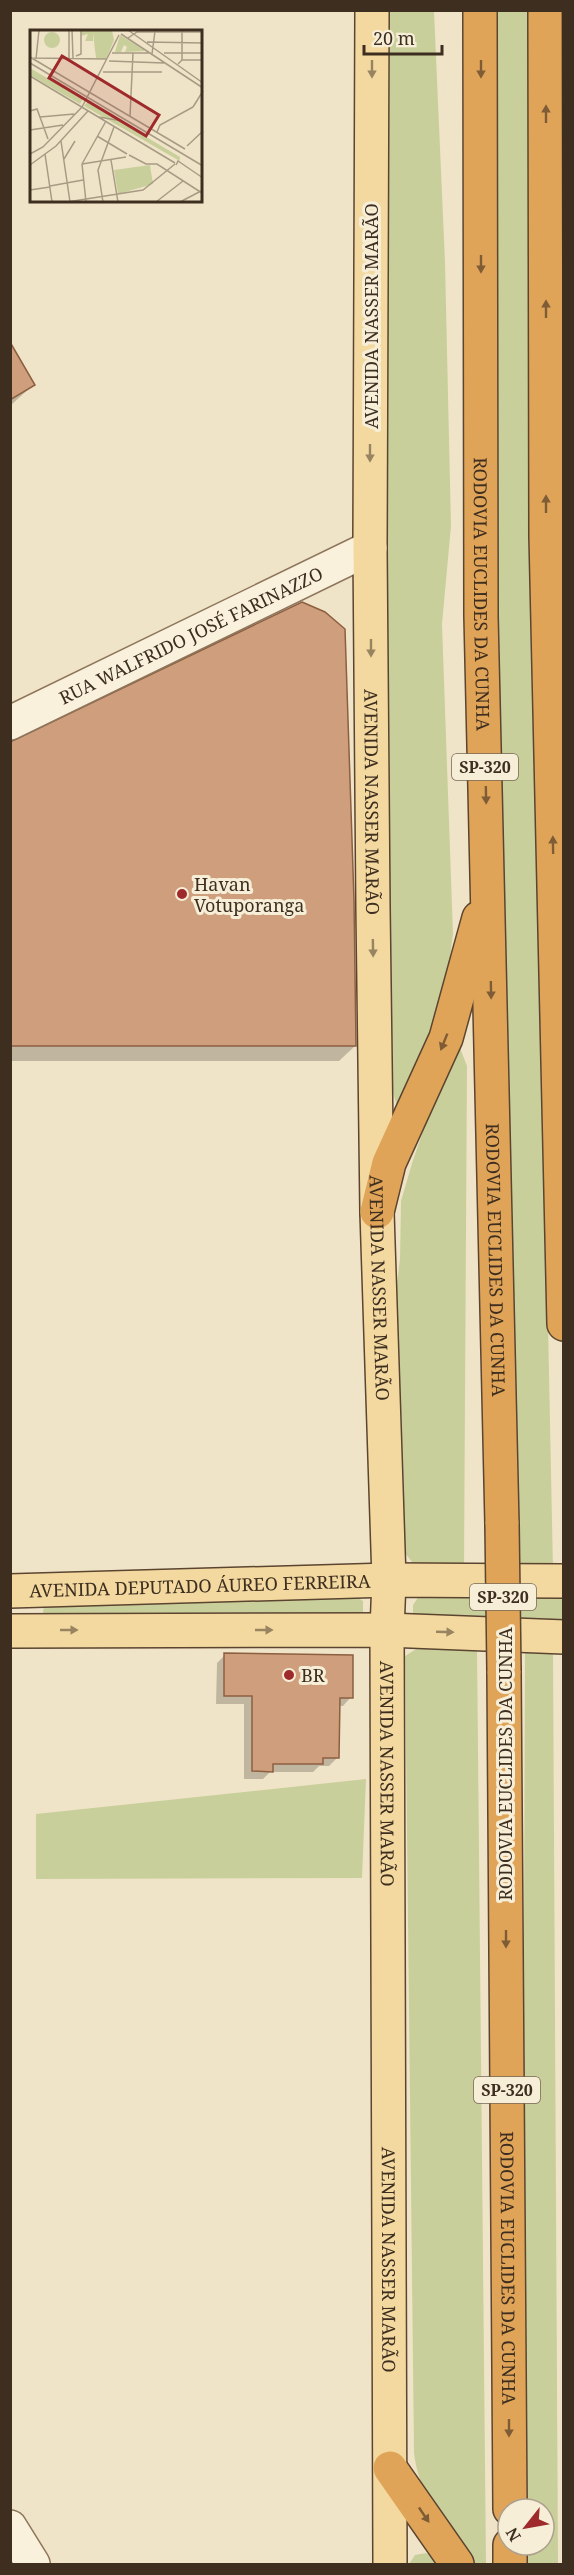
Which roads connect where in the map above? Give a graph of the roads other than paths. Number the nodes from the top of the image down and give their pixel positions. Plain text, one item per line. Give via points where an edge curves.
1 (372, 10) edge
2 (480, 10) edge
3 (546, 10) edge
4 (546, 537) junction
5 (370, 548) junction
6 (564, 642) edge
7 (10, 723) edge
8 (488, 885) junction
9 (377, 1212) junction
10 (564, 1324) edge
11 (389, 1580) junction
12 (564, 1581) edge
13 (22, 1592) edge
14 (387, 1630) junction
15 (21, 1631) edge
16 (564, 1637) edge
17 (390, 2468) junction
18 (510, 2497) edge
19 (10, 2527) edge
20 (33, 2565) edge
21 (390, 2565) edge
22 (457, 2565) edge

1 -> 5 main road, AVENIDA NASSER MARÃO
2 -> 8 highway, RODOVIA EUCLIDES DA CUNHA / SP-320 via 481,616
4 -> 3 highway
4 - 6 highway
10 -> 4 highway
5 - 7 street, RUA WALFRIDO JOSÉ FARINAZZO
5 -> 9 main road, AVENIDA NASSER MARÃO
8 -> 9 highway via 446,1038 389,1163
8 -> 18 highway, RODOVIA EUCLIDES DA CUNHA / SP-320, bridge via 504,1671
9 - 11 main road, AVENIDA NASSER MARÃO
11 - 12 main road, AVENIDA DEPUTADO ÁUREO FERREIRA
11 - 13 main road, AVENIDA DEPUTADO ÁUREO FERREIRA
11 - 14 main road, AVENIDA NASSER MARÃO
13 - 15 main road
15 -> 14 main road
14 -> 16 main road
14 - 17 main road, AVENIDA NASSER MARÃO
17 - 21 main road, AVENIDA NASSER MARÃO
17 -> 22 highway
19 - 20 street

